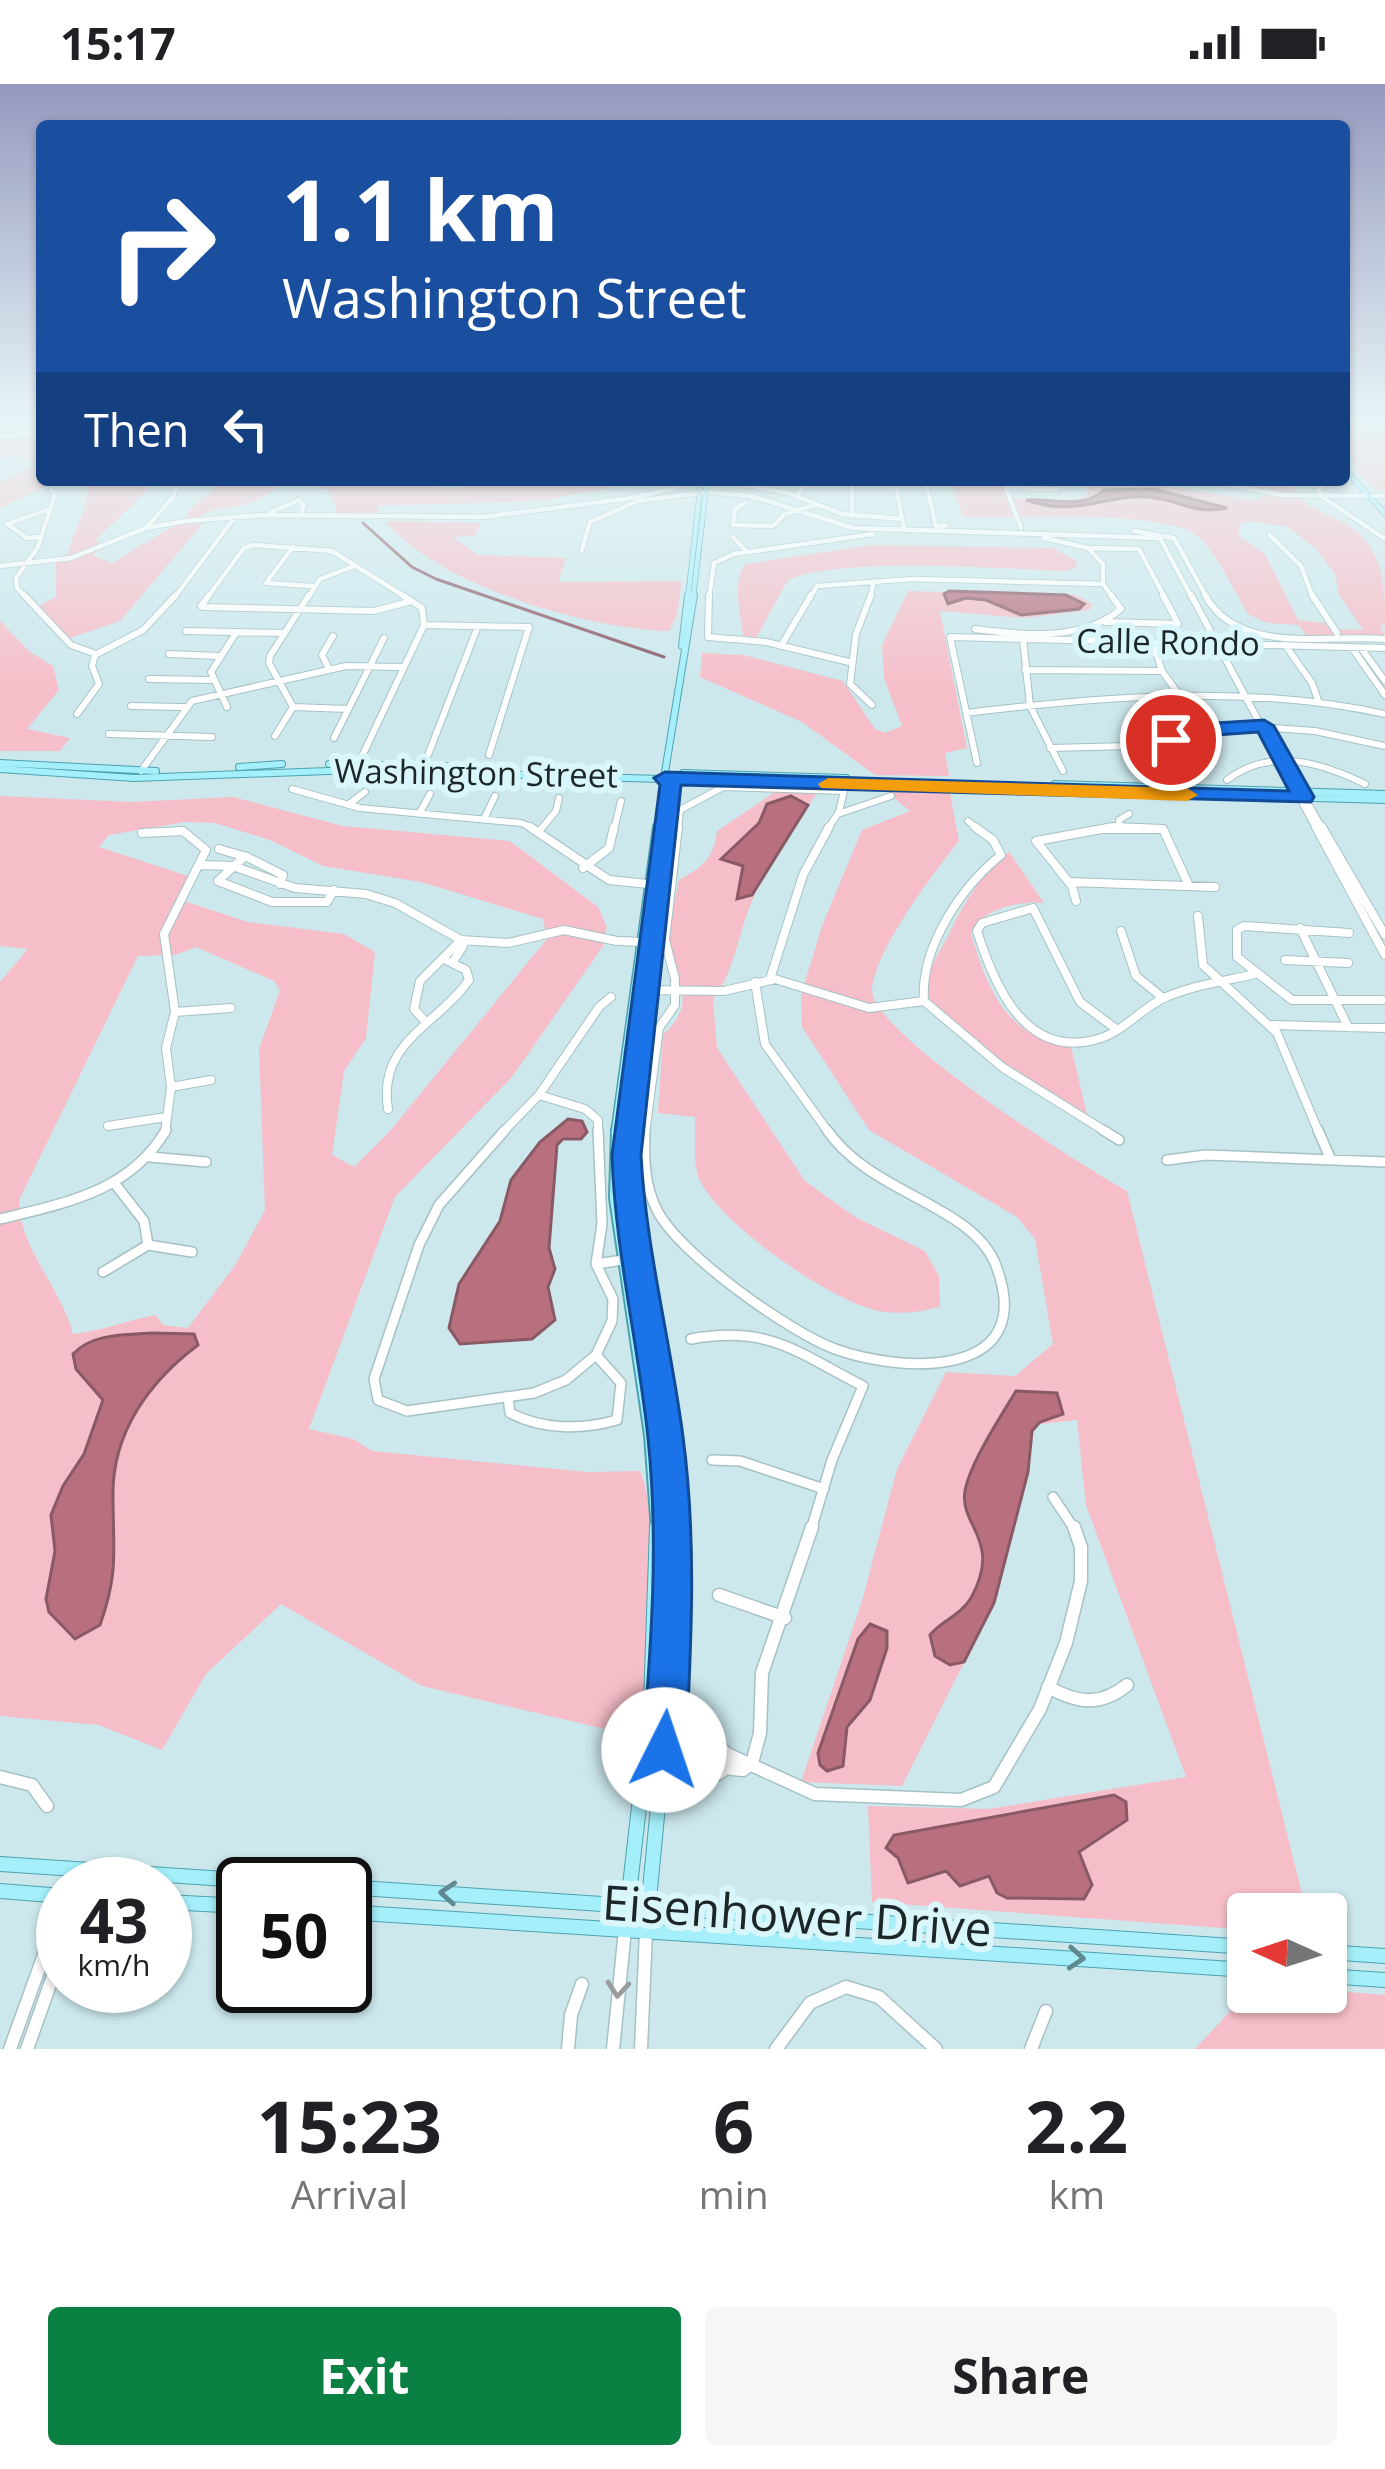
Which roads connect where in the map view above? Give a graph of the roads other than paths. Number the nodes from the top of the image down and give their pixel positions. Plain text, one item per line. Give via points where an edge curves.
1 (42, 512) edge
2 (49, 512) edge
3 (160, 512) edge
4 (267, 512) dead end
5 (276, 512) edge
6 (301, 512) edge
7 (546, 512) edge
8 (612, 512) edge
9 (701, 512) edge
10 (735, 512) edge
11 (795, 512) joint
12 (838, 512) edge
13 (852, 512) edge
14 (901, 512) edge
15 (933, 512) edge
16 (1015, 512) edge
17 (1350, 512) edge
18 (299, 516) junction
19 (852, 516) junction
20 (236, 517) junction
21 (902, 519) junction
22 (839, 526) junction
23 (146, 528) junction
24 (850, 528) junction
25 (1021, 528) junction
26 (904, 530) junction
27 (1269, 534) dead end
28 (1160, 535) junction
29 (39, 537) junction
30 (733, 537) dead end
31 (848, 537) junction
32 (790, 538) dead end
33 (839, 538) junction
34 (1385, 539) edge
35 (796, 544) junction
36 (293, 546) junction
37 (1088, 548) junction
38 (582, 550) dead end
39 (746, 551) junction
40 (25, 564) junction
41 (0, 566) edge
42 (353, 567) junction
43 (874, 581) junction
44 (1103, 584) junction
45 (314, 586) junction
46 (412, 601) junction
47 (300, 609) junction
48 (1106, 622) junction
49 (424, 625) junction
50 (478, 626) junction
51 (975, 629) dead end
52 (186, 631) dead end
53 (237, 632) junction
54 (285, 633) junction
55 (1338, 635) junction
56 (333, 636) dead end
57 (384, 638) dead end
58 (1385, 638) edge
59 (1023, 639) junction
60 (1153, 642) junction
61 (1219, 644) junction
62 (781, 646) junction
63 (1285, 646) junction
64 (1351, 647) junction
65 (1361, 647) junction
66 (1385, 648) edge
67 (96, 654) junction
68 (169, 654) dead end
69 (221, 656) junction
70 (850, 662) junction
71 (370, 666) junction
72 (403, 668) junction
73 (329, 669) junction
74 (1025, 670) junction
75 (1162, 671) junction
76 (149, 679) dead end
77 (213, 680) junction
78 (279, 681) junction
79 (1385, 681) edge
80 (220, 693) junction
81 (1246, 693) junction
82 (1385, 695) edge
83 (1182, 697) junction
84 (1318, 700) junction
85 (872, 705) dead end
86 (131, 706) dead end
87 (1030, 706) junction
88 (185, 707) junction
89 (227, 707) dead end
90 (293, 707) junction
91 (348, 709) junction
92 (966, 713) junction
93 (77, 714) dead end
94 (1385, 714) edge
95 (1264, 726) junction
96 (109, 734) dead end
97 (165, 736) junction
98 (275, 736) dead end
99 (212, 737) dead end
100 (334, 738) dead end
101 (1155, 743) junction
102 (1050, 748) junction
103 (1385, 749) edge
104 (428, 755) dead end
105 (489, 755) dead end
106 (1284, 761) junction
107 (977, 763) dead end
108 (0, 766) edge
109 (357, 767) junction
110 (88, 769) junction
111 (296, 769) junction
112 (141, 771) junction
113 (1063, 771) dead end
114 (44, 773) junction
115 (665, 775) junction
116 (98, 777) junction
117 (1148, 777) dead end
118 (1227, 780) dead end
119 (1365, 784) dead end
120 (365, 792) dead end
121 (430, 794) dead end
122 (1301, 794) junction
123 (495, 796) dead end
124 (891, 796) dead end
125 (1385, 797) edge
126 (559, 798) dead end
127 (621, 801) dead end
128 (348, 805) junction
129 (419, 814) junction
130 (839, 814) junction
131 (1129, 814) dead end
132 (484, 819) junction
133 (968, 821) dead end
134 (1120, 827) junction
135 (541, 829) junction
136 (142, 833) dead end
137 (218, 849) dead end
138 (245, 856) junction
139 (201, 865) junction
140 (233, 866) junction
141 (583, 868) junction
142 (1069, 882) junction
143 (280, 884) junction
144 (653, 884) junction
145 (1190, 886) junction
146 (1215, 887) dead end
147 (334, 890) junction
148 (1076, 902) dead end
149 (1198, 916) dead end
150 (1300, 928) junction
151 (1121, 931) dead end
152 (1348, 933) dead end
153 (1385, 935) edge
154 (461, 940) junction
155 (640, 942) junction
156 (1385, 955) edge
157 (450, 961) junction
158 (1285, 961) dead end
159 (1317, 961) junction
160 (1348, 962) dead end
161 (1255, 974) junction
162 (770, 979) junction
163 (755, 982) junction
164 (1222, 982) junction
165 (640, 990) junction
166 (675, 991) junction
167 (611, 997) dead end
168 (1163, 998) junction
169 (1382, 1000) edge
170 (923, 1001) junction
171 (1336, 1002) junction
172 (231, 1008) dead end
173 (176, 1012) junction
174 (424, 1020) junction
175 (1271, 1025) junction
176 (1348, 1027) junction
177 (1385, 1028) edge
178 (1116, 1029) junction
179 (211, 1080) dead end
180 (170, 1087) junction
181 (539, 1095) junction
182 (388, 1109) dead end
183 (166, 1117) junction
184 (108, 1126) dead end
185 (1119, 1140) dead end
186 (148, 1156) junction
187 (1167, 1160) dead end
188 (1331, 1160) junction
189 (206, 1162) dead end
190 (1385, 1162) edge
191 (115, 1184) junction
192 (0, 1219) edge
193 (148, 1245) junction
194 (192, 1252) dead end
195 (637, 1258) junction
196 (622, 1260) junction
197 (596, 1264) junction
198 (103, 1272) dead end
199 (691, 1339) dead end
200 (596, 1355) junction
201 (508, 1398) junction
202 (712, 1460) dead end
203 (824, 1489) junction
204 (1053, 1497) dead end
205 (719, 1595) dead end
206 (785, 1618) junction
207 (1127, 1684) dead end
208 (1048, 1687) junction
209 (700, 1752) junction
210 (646, 1757) junction
211 (664, 1758) junction
212 (724, 1761) junction
213 (752, 1763) junction
214 (699, 1767) junction
215 (0, 1777) edge
216 (47, 1806) dead end
217 (0, 1864) edge
218 (36, 1870) edge
219 (372, 1889) edge
220 (0, 1891) edge
221 (36, 1896) edge
222 (629, 1904) junction
223 (649, 1905) junction
224 (372, 1914) edge
225 (626, 1929) junction
226 (646, 1930) junction
227 (1227, 1945) edge
228 (1347, 1954) edge
229 (1385, 1957) edge
230 (1227, 1969) edge
231 (36, 1975) edge
232 (1347, 1977) edge
233 (1385, 1980) edge
234 (582, 1984) dead end
235 (1046, 2011) dead end
236 (40, 2013) edge
237 (10, 2049) edge
238 (27, 2049) edge
239 (568, 2049) edge
240 (613, 2049) edge
241 (640, 2049) edge
242 (776, 2049) edge
243 (936, 2049) edge
244 (1031, 2049) edge

1 - 29 street via 8,524
2 - 29 street
3 - 23 street
4 - 5 street
6 - 18 street
7 - 18 street
8 - 38 street via 590,522
9 - 115 main road
10 - 11 street via 733,525 773,526
11 - 22 street
12 - 19 street
13 - 19 street
14 - 21 street
15 - 25 street via 936,526
16 - 25 street
17 - 34 street
18 - 20 street
19 - 21 street
20 - 23 street
20 - 67 street via 151,624
21 - 26 street
22 - 24 street
22 - 33 street
23 - 40 street via 95,552
24 - 26 street
24 - 31 street
25 - 28 street
26 - 28 street
27 - 55 street via 1301,566
28 - 55 street via 1174,538 1230,626 1276,638
28 - 61 street
29 - 40 street
30 - 39 street
31 - 33 street
31 - 37 street via 1044,538
32 - 35 street
33 - 35 street
35 - 39 street
36 - 42 street via 328,549
36 - 45 street via 266,583
36 - 47 street via 249,545 201,607
37 - 44 street via 1103,564
37 - 48 street via 1139,549 1178,624
39 - 62 street via 710,572 710,638
40 - 41 street
40 - 67 street via 16,578 22,598 70,645
42 - 45 street
42 - 46 street
43 - 44 street
43 - 62 street via 817,586
43 - 70 street
44 - 48 street via 1121,609
45 - 47 street
46 - 47 street via 374,611
46 - 49 street
47 - 54 street
48 - 51 street via 1049,632
49 - 50 street
49 - 72 street
50 - 104 street
50 - 105 street via 530,627
52 - 53 street
53 - 54 street
53 - 69 street
54 - 78 street via 268,658
55 - 58 street
56 - 73 street via 322,656
57 - 71 street
59 - 60 street, Calle Rondo
59 - 74 street
59 - 92 street, Calle Rondo via 950,638
60 - 61 street, Calle Rondo
60 - 75 street
61 - 63 street, Calle Rondo
61 - 81 street
62 - 70 street
63 - 64 street, Calle Rondo
63 - 84 street
64 - 65 street, Calle Rondo
64 - 82 street
65 - 66 street, Calle Rondo
65 - 79 street
67 - 93 street via 99,685
68 - 69 street
69 - 77 street
70 - 85 street via 850,684
71 - 72 street
71 - 73 street
71 - 91 street
72 - 109 street
73 - 78 street
74 - 75 street
74 - 87 street
75 - 83 street
76 - 77 street
77 - 80 street
78 - 80 street
78 - 90 street
80 - 88 street
80 - 89 street
81 - 83 street
81 - 84 street
81 - 95 street
83 - 87 street
84 - 94 street
86 - 88 street
87 - 92 street
87 - 102 street
88 - 97 street
90 - 91 street
90 - 98 street
91 - 100 street
92 - 107 street
95 - 101 street
95 - 103 street
95 - 106 street
96 - 97 street
97 - 99 street
97 - 112 street
101 - 102 street
101 - 117 street via 1162,752
102 - 113 street
106 - 118 street via 1244,767
106 - 119 street
106 - 122 street
108 - 110 main road, Washington Street
108 - 114 main road, Washington Street
109 - 111 main road, Washington Street
109 - 112 main road, Washington Street
109 - 115 main road, Washington Street
110 - 112 main road, Washington Street
110 - 114 main road
111 - 116 main road, Washington Street
111 - 128 street via 292,789
112 - 116 main road
114 - 116 main road, Washington Street
115 - 122 main road, Washington Street
115 - 144 main road
120 - 128 street
121 - 129 street
122 - 125 main road, Washington Street
122 - 153 street
122 - 156 street
123 - 132 street
124 - 130 street
126 - 135 street
127 - 141 street via 609,848
128 - 129 street
129 - 132 street
130 - 162 street via 794,896
130 - 166 street via 844,791 723,787 680,810 665,940
131 - 134 street
132 - 135 street
133 - 170 street via 1001,855 976,876 950,918 921,980
134 - 142 street via 1036,841
134 - 145 street via 1166,830
135 - 141 street
136 - 139 street via 183,831 206,850
137 - 138 street
138 - 140 street
138 - 143 street via 275,867
139 - 140 street
139 - 173 street via 164,934
140 - 143 street
140 - 147 street via 218,881 272,902 317,904
141 - 144 street
142 - 145 street
142 - 148 street
143 - 147 street
144 - 155 main road
144 - 165 main road
145 - 146 street
147 - 154 street via 395,902
149 - 164 street via 1202,961
150 - 152 street
150 - 159 street
150 - 161 street via 1239,928 1237,957
151 - 168 street via 1136,976
154 - 155 street via 508,943 564,930
154 - 157 street
155 - 165 main road
157 - 174 street via 420,975 415,986 414,1009
157 - 174 street via 469,980 452,1006
158 - 159 street
159 - 160 street
159 - 171 street
161 - 164 street
161 - 171 street via 1292,1000
162 - 163 street
162 - 170 street via 869,1008
163 - 166 street
163 - 166 street via 765,1046 847,1156 990,1247 1005,1308 987,1348 957,1363 862,1360 789,1330 685,1245 657,1212 646,1175 656,1042
164 - 168 street
164 - 175 street
165 - 166 street
165 - 195 main road via 627,1155
165 - 196 main road via 613,1158
167 - 181 street
168 - 178 street
169 - 171 street
170 - 185 street via 1002,1066
171 - 176 street
172 - 173 street
173 - 180 street via 166,1048
174 - 182 street via 392,1064 384,1084
175 - 176 street
175 - 188 street
176 - 177 street
178 - 178 street via 1070,1042 1022,1027 991,978 977,931 982,923 1033,908 1080,1002
179 - 180 street
180 - 183 street
181 - 197 street via 598,1120
181 - 201 street via 459,1177 432,1218 374,1379 378,1400 407,1411
183 - 184 street
183 - 186 street via 166,1132
186 - 189 street
186 - 191 street
187 - 188 street
188 - 190 street
191 - 192 street
191 - 193 street via 145,1221
193 - 194 street
193 - 198 street
195 - 196 main road
195 - 211 main road via 674,1550
196 - 197 street
196 - 210 main road via 656,1509
197 - 200 street via 613,1299
199 - 203 street via 764,1334 862,1386
200 - 201 street via 566,1380
200 - 201 street via 622,1380 617,1420 538,1424 509,1413
202 - 203 street via 740,1461
203 - 206 street
204 - 208 street via 1082,1556
205 - 206 street
206 - 213 street via 762,1673
207 - 208 street via 1082,1704
208 - 213 street via 1001,1778 973,1798 815,1794
209 - 211 street
209 - 212 street via 712,1744
209 - 214 street
210 - 211 street
210 - 222 main road
211 - 214 street
211 - 223 main road
212 - 213 street via 742,1770
212 - 214 street via 710,1776
215 - 216 street via 32,1785
217 - 218 main road
222 -> 219 main road, Eisenhower Drive
220 - 221 main road
222 - 223 main road, Eisenhower Drive
222 - 225 main road
223 - 226 main road
223 - 227 main road, Eisenhower Drive
224 - 225 main road, Eisenhower Drive
225 - 226 main road, Eisenhower Drive
225 -> 240 street
226 -> 230 main road, Eisenhower Drive
226 - 241 street
228 - 229 main road
231 - 237 street
232 - 233 main road
234 - 239 street
235 - 244 street
236 - 238 street
242 - 243 street via 810,2002 839,1986 871,1990

